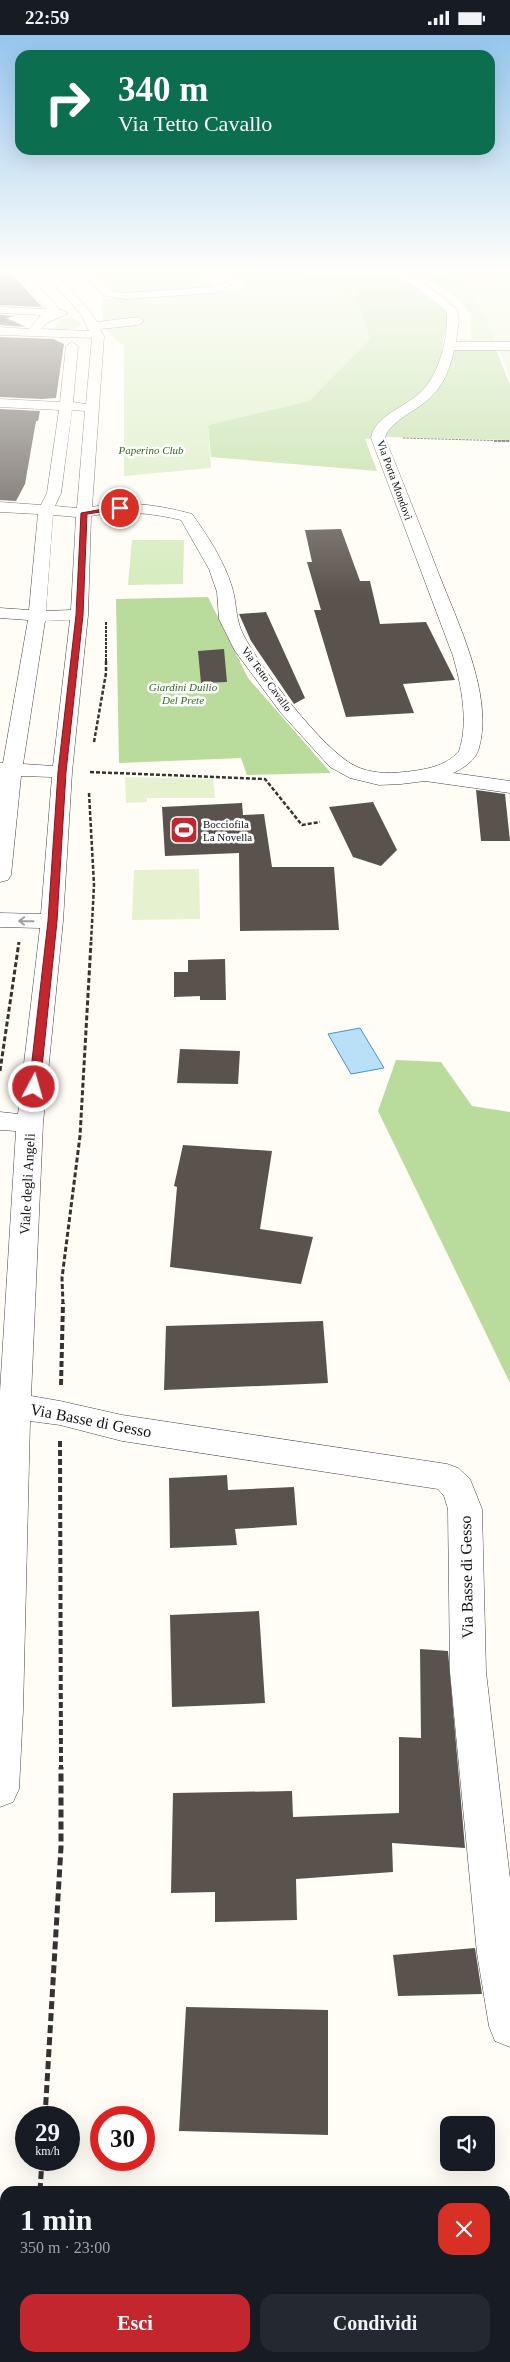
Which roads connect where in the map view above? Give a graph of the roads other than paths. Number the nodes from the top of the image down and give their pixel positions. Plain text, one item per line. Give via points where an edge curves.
1 (68, 379) edge
2 (94, 379) edge
3 (439, 379) edge
4 (0, 403) edge
5 (65, 406) junction
6 (93, 407) junction
7 (0, 507) edge
8 (46, 510) junction
9 (84, 513) junction
10 (0, 613) edge
11 (79, 615) junction
12 (37, 616) junction
13 (470, 716) joint
14 (6, 770) edge
15 (62, 772) junction
16 (425, 775) junction
17 (510, 787) edge
18 (0, 875) edge
19 (0, 920) edge
20 (52, 921) junction
21 (0, 1121) edge
22 (30, 1123) junction
23 (8, 1405) edge
24 (0, 1789) edge
25 (510, 2026) edge

1 - 5 street
2 - 6 street, Viale degli Angeli
3 - 13 street, Via Porta Mondovì via 434,388 383,426 378,438 462,660 467,676
4 - 5 street
5 - 6 street
5 - 8 street via 54,493
6 - 9 street, Viale degli Angeli
7 - 8 street
8 - 9 street
8 - 12 street
9 - 11 street, Viale degli Angeli
9 - 16 street, Via Tetto Cavallo via 108,508 138,508 187,517 221,577 228,618 246,651 328,756 342,768 367,778 399,779
10 - 12 street
11 - 12 street
11 - 15 street, Viale degli Angeli
12 - 14 street
13 - 16 street, Via Tetto Cavallo via 469,751 445,770
14 - 15 street
14 - 18 street
15 - 20 street, Viale degli Angeli
16 - 17 street
20 -> 19 street
20 - 22 street, Viale degli Angeli
21 - 22 street
22 - 23 street, Viale degli Angeli
23 - 24 street, Viale degli Angeli via 5,1710
23 - 25 street, Via Basse di Gesso via 122,1427 446,1477 458,1489 465,1509 468,1672 498,1953

